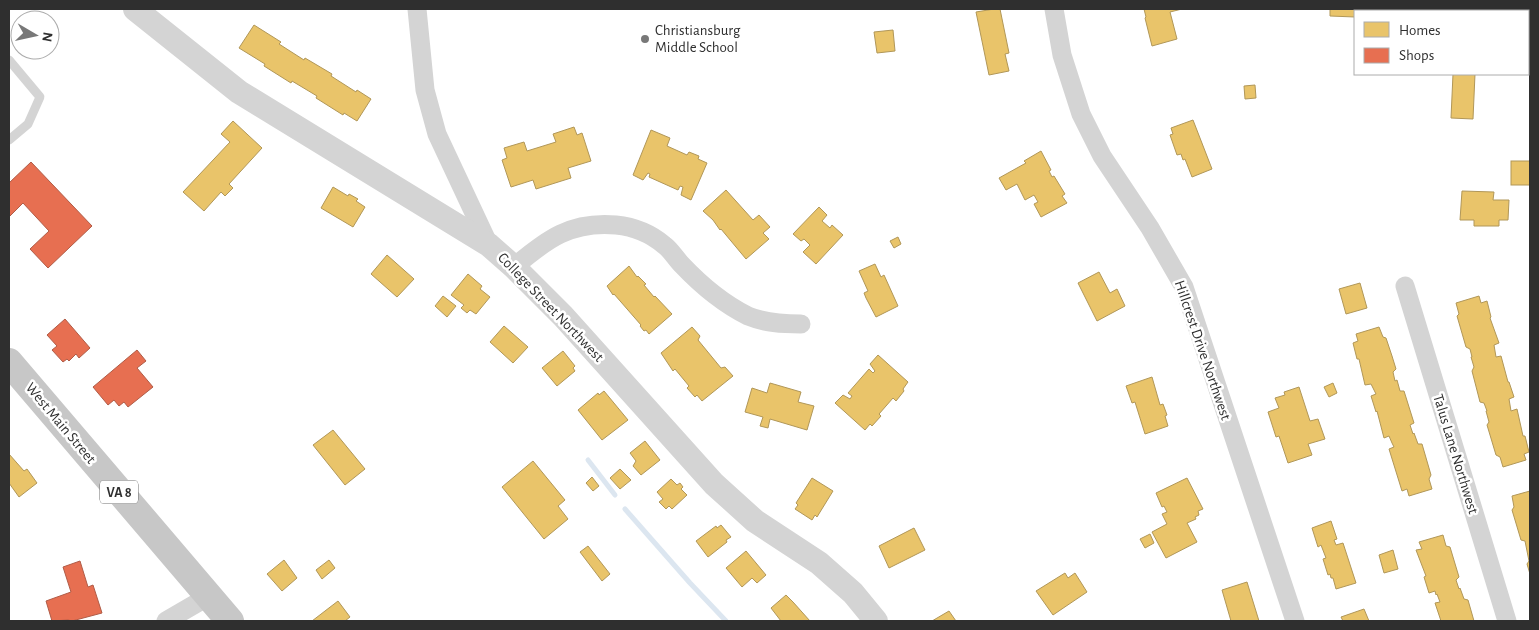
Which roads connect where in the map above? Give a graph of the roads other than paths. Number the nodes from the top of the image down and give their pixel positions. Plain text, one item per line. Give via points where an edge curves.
1 (135, 9) edge
2 (416, 9) edge
3 (1054, 9) edge
4 (10, 64) edge
5 (9, 140) edge
6 (489, 245) junction
7 (514, 267) junction
8 (1405, 286) dead end
9 (800, 324) dead end
10 (9, 362) edge
11 (209, 596) junction
12 (166, 621) edge
13 (230, 621) edge
14 (876, 621) edge
15 (1295, 621) edge
16 (1507, 621) edge

1 - 6 street, College Street Northwest via 239,92
2 - 6 street via 425,90 437,134
3 - 15 street, Hillcrest Drive Northwest via 1062,54 1081,114 1102,156 1184,287
4 - 5 lane via 40,96 28,124
6 - 7 street, College Street Northwest
7 - 9 street via 536,248 582,225 624,226 647,232 666,246 705,286 749,316 772,323
7 - 14 street, College Street Northwest via 714,484 755,521 819,563 853,594
8 - 16 street, Talus Lane Northwest
10 - 11 main road, West Main Street / VA 8
11 - 12 street
11 - 13 main road, West Main Street / VA 8

